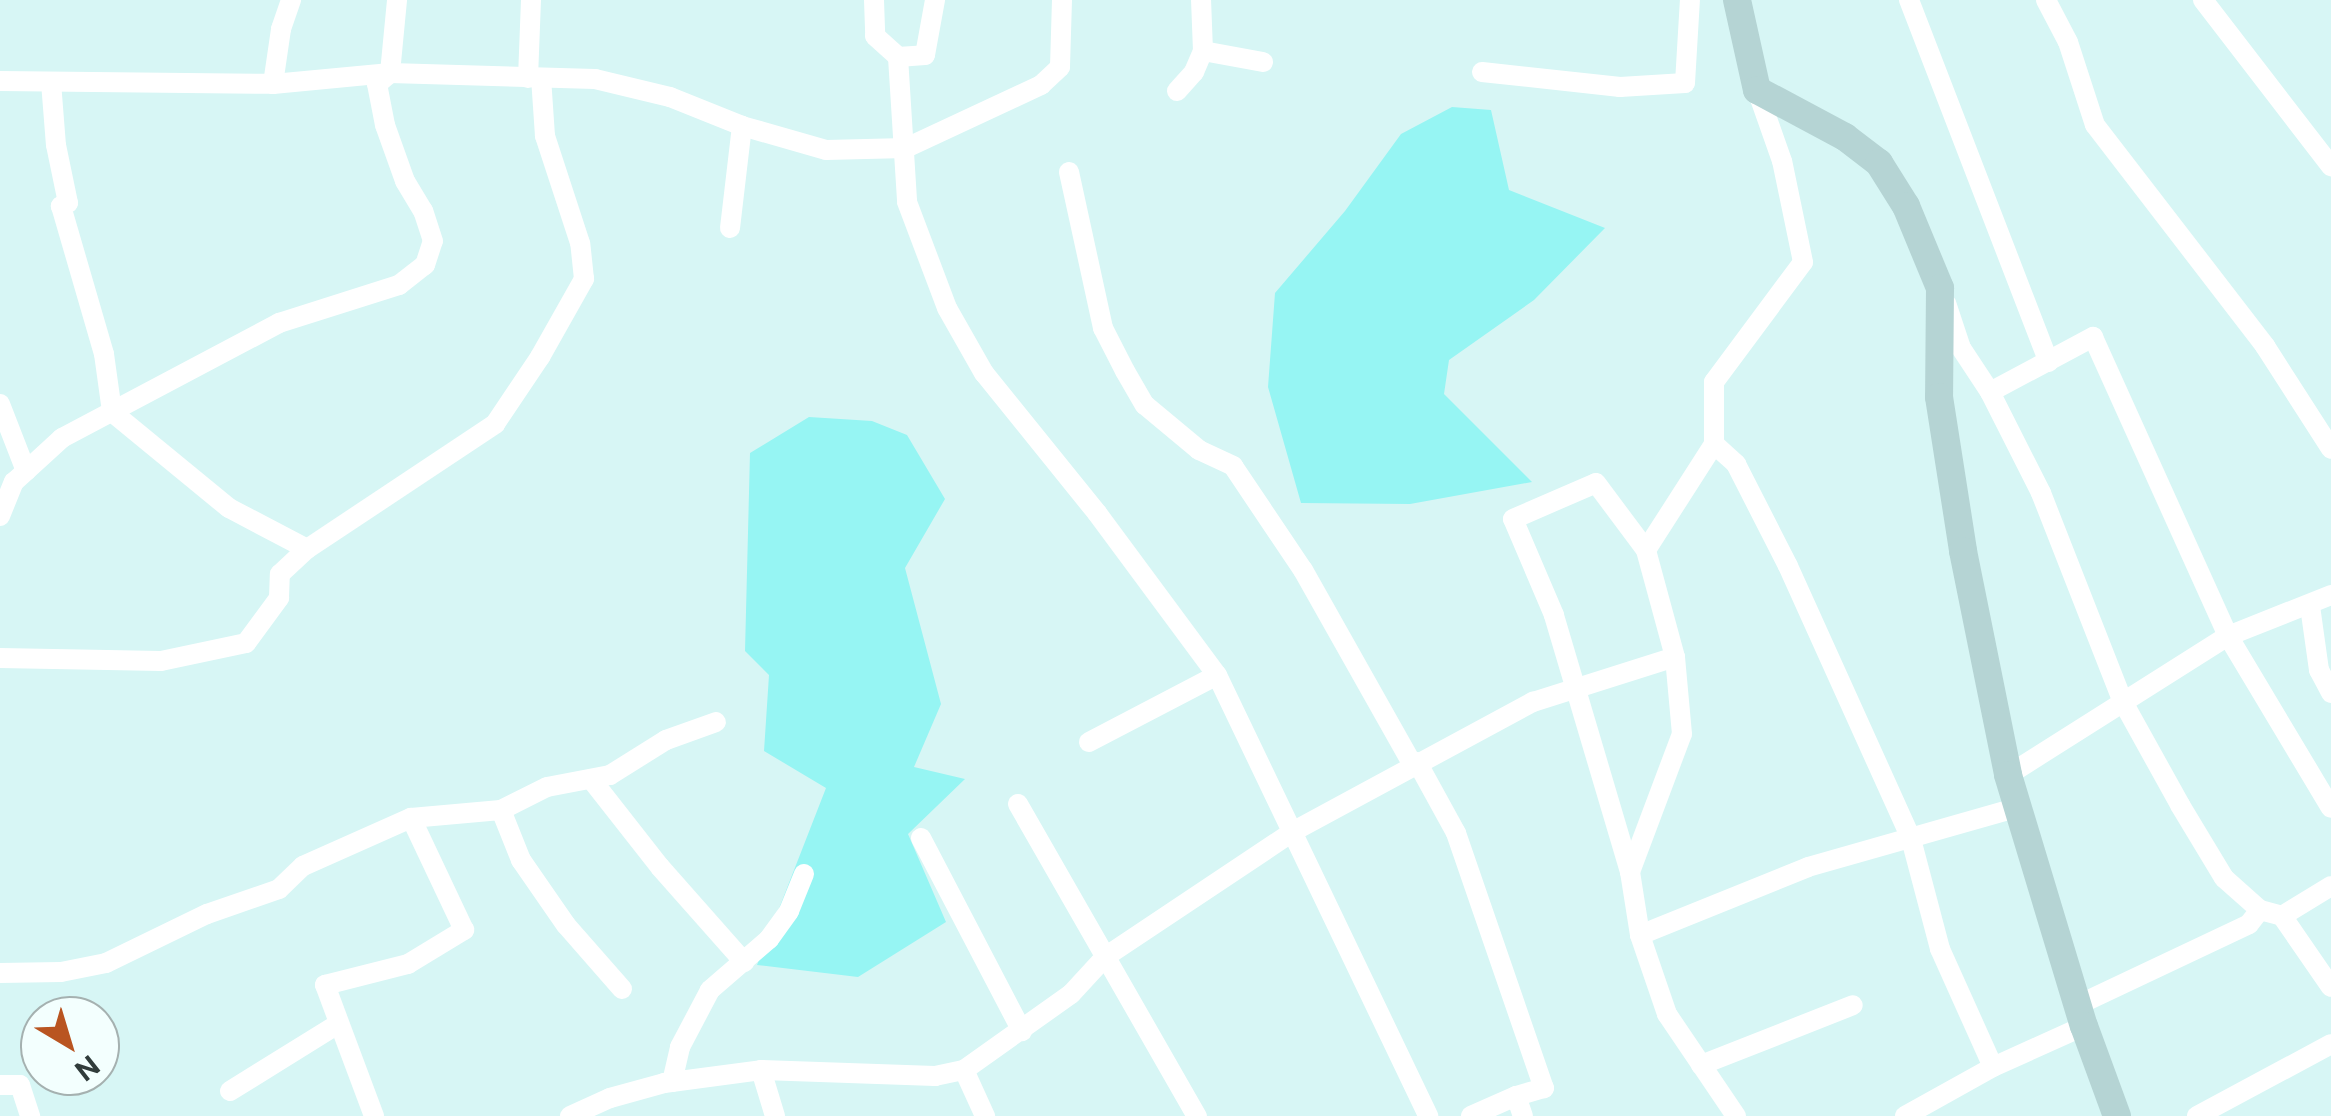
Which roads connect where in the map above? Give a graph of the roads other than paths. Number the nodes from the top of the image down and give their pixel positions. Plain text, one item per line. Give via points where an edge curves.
1 (291, 0) edge
2 (397, 0) edge
3 (530, 0) edge
4 (874, 0) edge
5 (935, 0) edge
6 (1062, 0) edge
7 (1200, 0) edge
8 (1690, 0) edge
9 (1737, 0) edge
10 (1909, 0) edge
11 (2046, 0) edge
12 (2203, 0) edge
13 (1203, 51) junction
14 (898, 58) junction
15 (1263, 62) dead end
16 (1482, 72) dead end
17 (390, 73) junction
18 (535, 78) junction
19 (0, 81) edge
20 (51, 82) junction
21 (274, 84) junction
22 (1758, 90) junction
23 (1176, 91) dead end
24 (742, 126) junction
25 (906, 148) junction
26 (2331, 166) edge
27 (1069, 172) dead end
28 (730, 228) dead end
29 (1940, 288) junction
30 (2049, 362) junction
31 (1990, 392) junction
32 (0, 404) edge
33 (112, 412) junction
34 (1714, 444) junction
35 (2331, 449) edge
36 (26, 471) junction
37 (0, 516) edge
38 (307, 549) junction
39 (1646, 550) junction
40 (2331, 596) edge
41 (2310, 606) junction
42 (2228, 636) junction
43 (0, 658) edge
44 (1675, 658) junction
45 (1217, 676) junction
46 (1576, 692) junction
47 (2331, 692) edge
48 (2123, 702) junction
49 (716, 722) dead end
50 (1089, 742) dead end
51 (1415, 764) junction
52 (2008, 775) junction
53 (592, 779) junction
54 (1018, 804) dead end
55 (2018, 808) junction
56 (2331, 808) edge
57 (501, 810) junction
58 (410, 818) junction
59 (1294, 831) junction
60 (921, 838) dead end
61 (1911, 839) junction
62 (1630, 872) junction
63 (804, 874) dead end
64 (2331, 886) edge
65 (2260, 910) junction
66 (2282, 916) junction
67 (1640, 936) junction
68 (1105, 957) junction
69 (744, 962) junction
70 (0, 973) edge
71 (2331, 987) edge
72 (622, 988) dead end
73 (1853, 1005) dead end
74 (2081, 1016) junction
75 (338, 1024) junction
76 (1022, 1031) junction
77 (2331, 1044) edge
78 (1701, 1064) junction
79 (1993, 1067) junction
80 (761, 1070) junction
81 (964, 1070) junction
82 (672, 1082) junction
83 (0, 1085) edge
84 (230, 1091) dead end
85 (1520, 1106) edge
86 (610, 1107) edge
87 (1918, 1114) edge
88 (30, 1116) edge
89 (374, 1116) edge
90 (570, 1116) edge
91 (775, 1116) edge
92 (985, 1116) edge
93 (1197, 1116) edge
94 (1428, 1116) edge
95 (1471, 1116) edge
96 (1736, 1116) edge
97 (2117, 1116) edge
98 (2198, 1116) edge

1 - 21 street
2 - 17 street
3 - 18 street
4 - 14 street via 875,36
5 - 14 street via 925,55
6 - 25 street via 1060,67 1041,84
7 - 13 street
8 - 16 street via 1685,83 1620,86
9 - 22 street
10 - 30 street
11 - 35 street via 2068,42 2095,124 2265,346
12 - 26 street
13 - 15 street
13 - 23 street
14 - 25 street
17 - 18 street
17 - 21 street
17 - 33 street via 378,84 398,162 433,241 425,265 399,285 279,323
18 - 24 street via 595,79 670,97
18 - 38 street via 545,136 580,242 584,280 495,424
19 - 20 street
20 - 21 street
20 - 33 street via 68,203 60,206 104,354
22 - 29 street via 1879,163 1906,206
22 - 34 street via 1782,161 1802,262 1714,382
24 - 25 street via 826,150
24 - 28 street
25 - 45 street via 907,202 947,308 984,373
27 - 51 street via 1103,328 1125,372 1145,405 1198,450 1233,466
29 - 31 street via 1961,348
29 - 52 street via 1939,398
30 - 31 street
30 - 42 street via 2094,337
31 - 48 street via 2041,493
32 - 36 street
33 - 36 street via 62,438
33 - 38 street via 229,508
34 - 39 street
34 - 61 street via 1736,464 1788,566
36 - 37 street
38 - 43 street via 280,574 279,598 246,643 162,661
39 - 44 street
39 - 46 street via 1596,483 1513,519 1554,615
40 - 41 street
41 - 42 street
41 - 47 street via 2319,670
42 - 48 street
42 - 56 street
44 - 46 street
44 - 62 street via 1682,734
45 - 50 street
45 - 59 street
46 - 51 street via 1533,702
46 - 62 street
48 - 52 street
48 - 65 street via 2224,878
49 - 53 street
51 - 59 street
51 - 85 street via 1456,833 1544,1088
52 - 55 street
53 - 57 street via 547,787
53 - 69 street
54 - 68 street
55 - 61 street
55 - 74 street
57 - 58 street
57 - 72 street via 521,860
58 - 70 street via 303,866 278,889 106,963
58 - 75 street via 464,930 408,964 325,985
59 - 68 street
59 - 94 street
60 - 76 street
61 - 67 street via 1808,867
61 - 79 street via 1940,949
62 - 67 street
63 - 69 street via 789,912
64 - 66 street
65 - 66 street
65 - 74 street via 2249,924
66 - 71 street
67 - 78 street via 1667,1014
68 - 76 street
68 - 93 street
69 - 82 street via 710,990 680,1047
73 - 78 street
74 - 79 street
74 - 97 street
75 - 84 street
75 - 89 street
76 - 81 street
77 - 98 street
78 - 96 street
79 - 87 street
80 - 81 street via 935,1076
80 - 82 street
80 - 91 street
81 - 92 street
82 - 86 street
83 - 88 street via 20,1086
85 - 95 street
86 - 90 street

